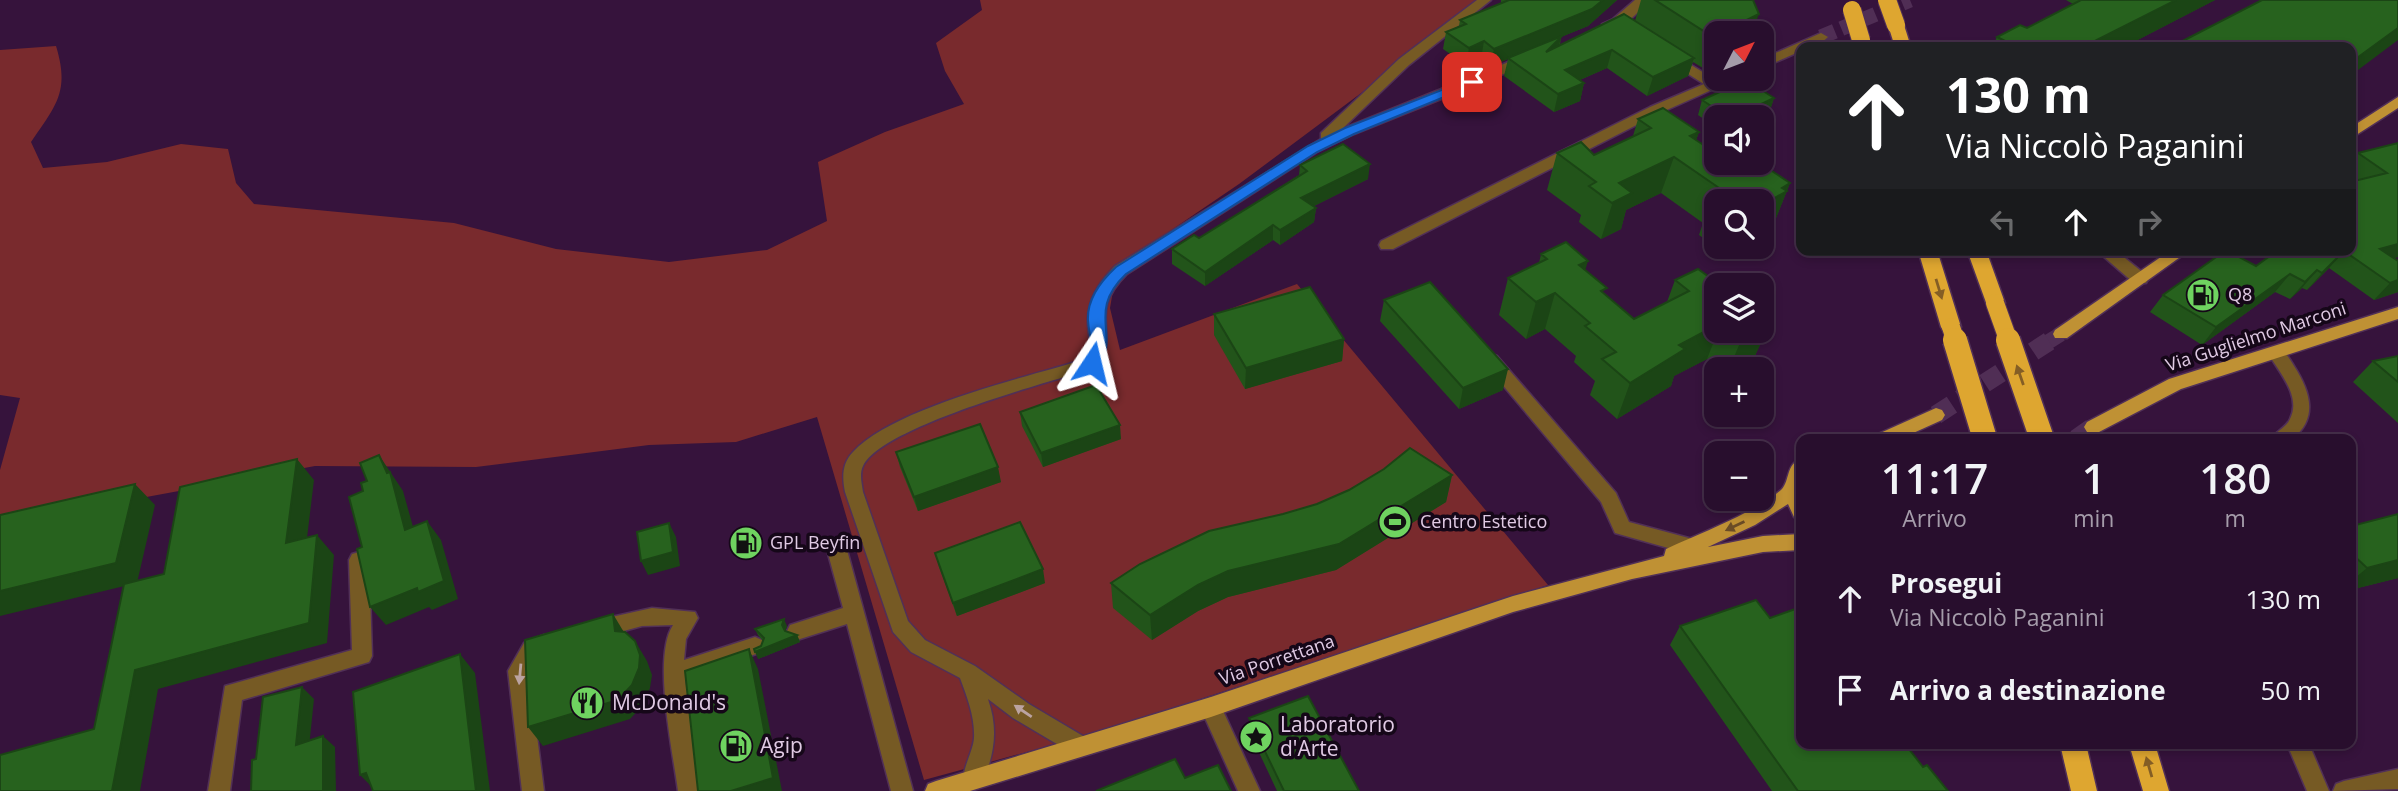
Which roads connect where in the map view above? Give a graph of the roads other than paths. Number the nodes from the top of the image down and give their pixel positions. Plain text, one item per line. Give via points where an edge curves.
1 (1485, 0) edge
2 (1643, 0) edge
3 (1887, 0) edge
4 (1851, 5) edge
5 (1592, 33) edge
6 (1821, 37) tunnel mouth
7 (1810, 42) edge
8 (1862, 42) edge
9 (1901, 42) edge
10 (1796, 48) edge
11 (1661, 50) edge
12 (1541, 53) edge
13 (1774, 59) edge
14 (1704, 78) edge
15 (1704, 90) edge
16 (2398, 101) edge
17 (2356, 131) edge
18 (1312, 149) junction
19 (1387, 244) dead end
20 (1929, 256) edge
21 (1978, 256) edge
22 (2111, 256) edge
23 (2173, 256) edge
24 (2140, 279) junction
25 (2398, 313) edge
26 (2061, 334) tunnel mouth
27 (1481, 350) edge
28 (2276, 353) junction
29 (2093, 428) tunnel mouth
30 (1896, 434) edge
31 (1920, 434) edge
32 (1983, 434) edge
33 (2040, 434) edge
34 (2285, 434) edge
35 (1796, 474) edge
36 (1793, 491) junction
37 (1796, 499) edge
38 (1796, 542) edge
39 (1693, 547) junction
40 (837, 550) dead end
41 (359, 560) edge
42 (1632, 571) junction
43 (854, 613) junction
44 (797, 631) dead end
45 (755, 646) edge
46 (674, 672) junction
47 (968, 672) junction
48 (1211, 707) junction
49 (1080, 746) junction
50 (2074, 749) edge
51 (2143, 749) edge
52 (2300, 749) edge
53 (973, 779) junction
54 (2398, 779) edge
55 (219, 791) edge
56 (533, 791) edge
57 (689, 791) edge
58 (902, 791) edge
59 (936, 791) edge
60 (1249, 791) edge
61 (2084, 791) edge
62 (2156, 791) edge
63 (2318, 791) edge
64 (2344, 791) edge

1 - 18 street via 1404,62
2 - 5 street via 1623,26
3 - 9 highway, bridge
4 - 8 highway, bridge
6 - 7 street
10 - 13 street
11 - 14 street
12 - 18 street
15 - 19 street
16 - 17 main road
18 - 47 street via 1121,270 1108,283 1097,307 1100,342 1092,363 891,432 858,458 850,477 900,626 918,646
20 -> 32 highway, bridge
33 -> 21 highway, bridge
22 - 24 street
23 - 24 main road
24 - 26 main road
25 - 28 main road, Via Guglielmo Marconi
27 - 39 street via 1609,498 1622,528
28 - 29 main road, Via Guglielmo Marconi via 2175,384
28 - 34 street via 2302,403 2297,423
30 - 31 main road via 1931,419
35 - 36 main road
36 - 37 main road
36 -> 39 main road, Via Porrettana
38 - 42 main road, Via Porrettana via 1763,544
39 - 42 main road, Via Porrettana
40 - 43 street
41 - 55 street via 362,656 232,693
42 - 48 main road, Via Porrettana via 1513,604
43 - 44 street
43 - 58 street
45 - 46 street
46 -> 56 street via 676,637 688,618 644,615 531,649 518,671
46 - 57 street
49 -> 47 street
47 - 53 street via 985,720 985,752
48 - 49 main road, Via Porrettana
48 - 60 street
49 - 53 main road, Via Porrettana
50 - 61 highway
62 -> 51 highway
52 - 63 street
53 - 59 main road, Via Porrettana
54 - 64 street

